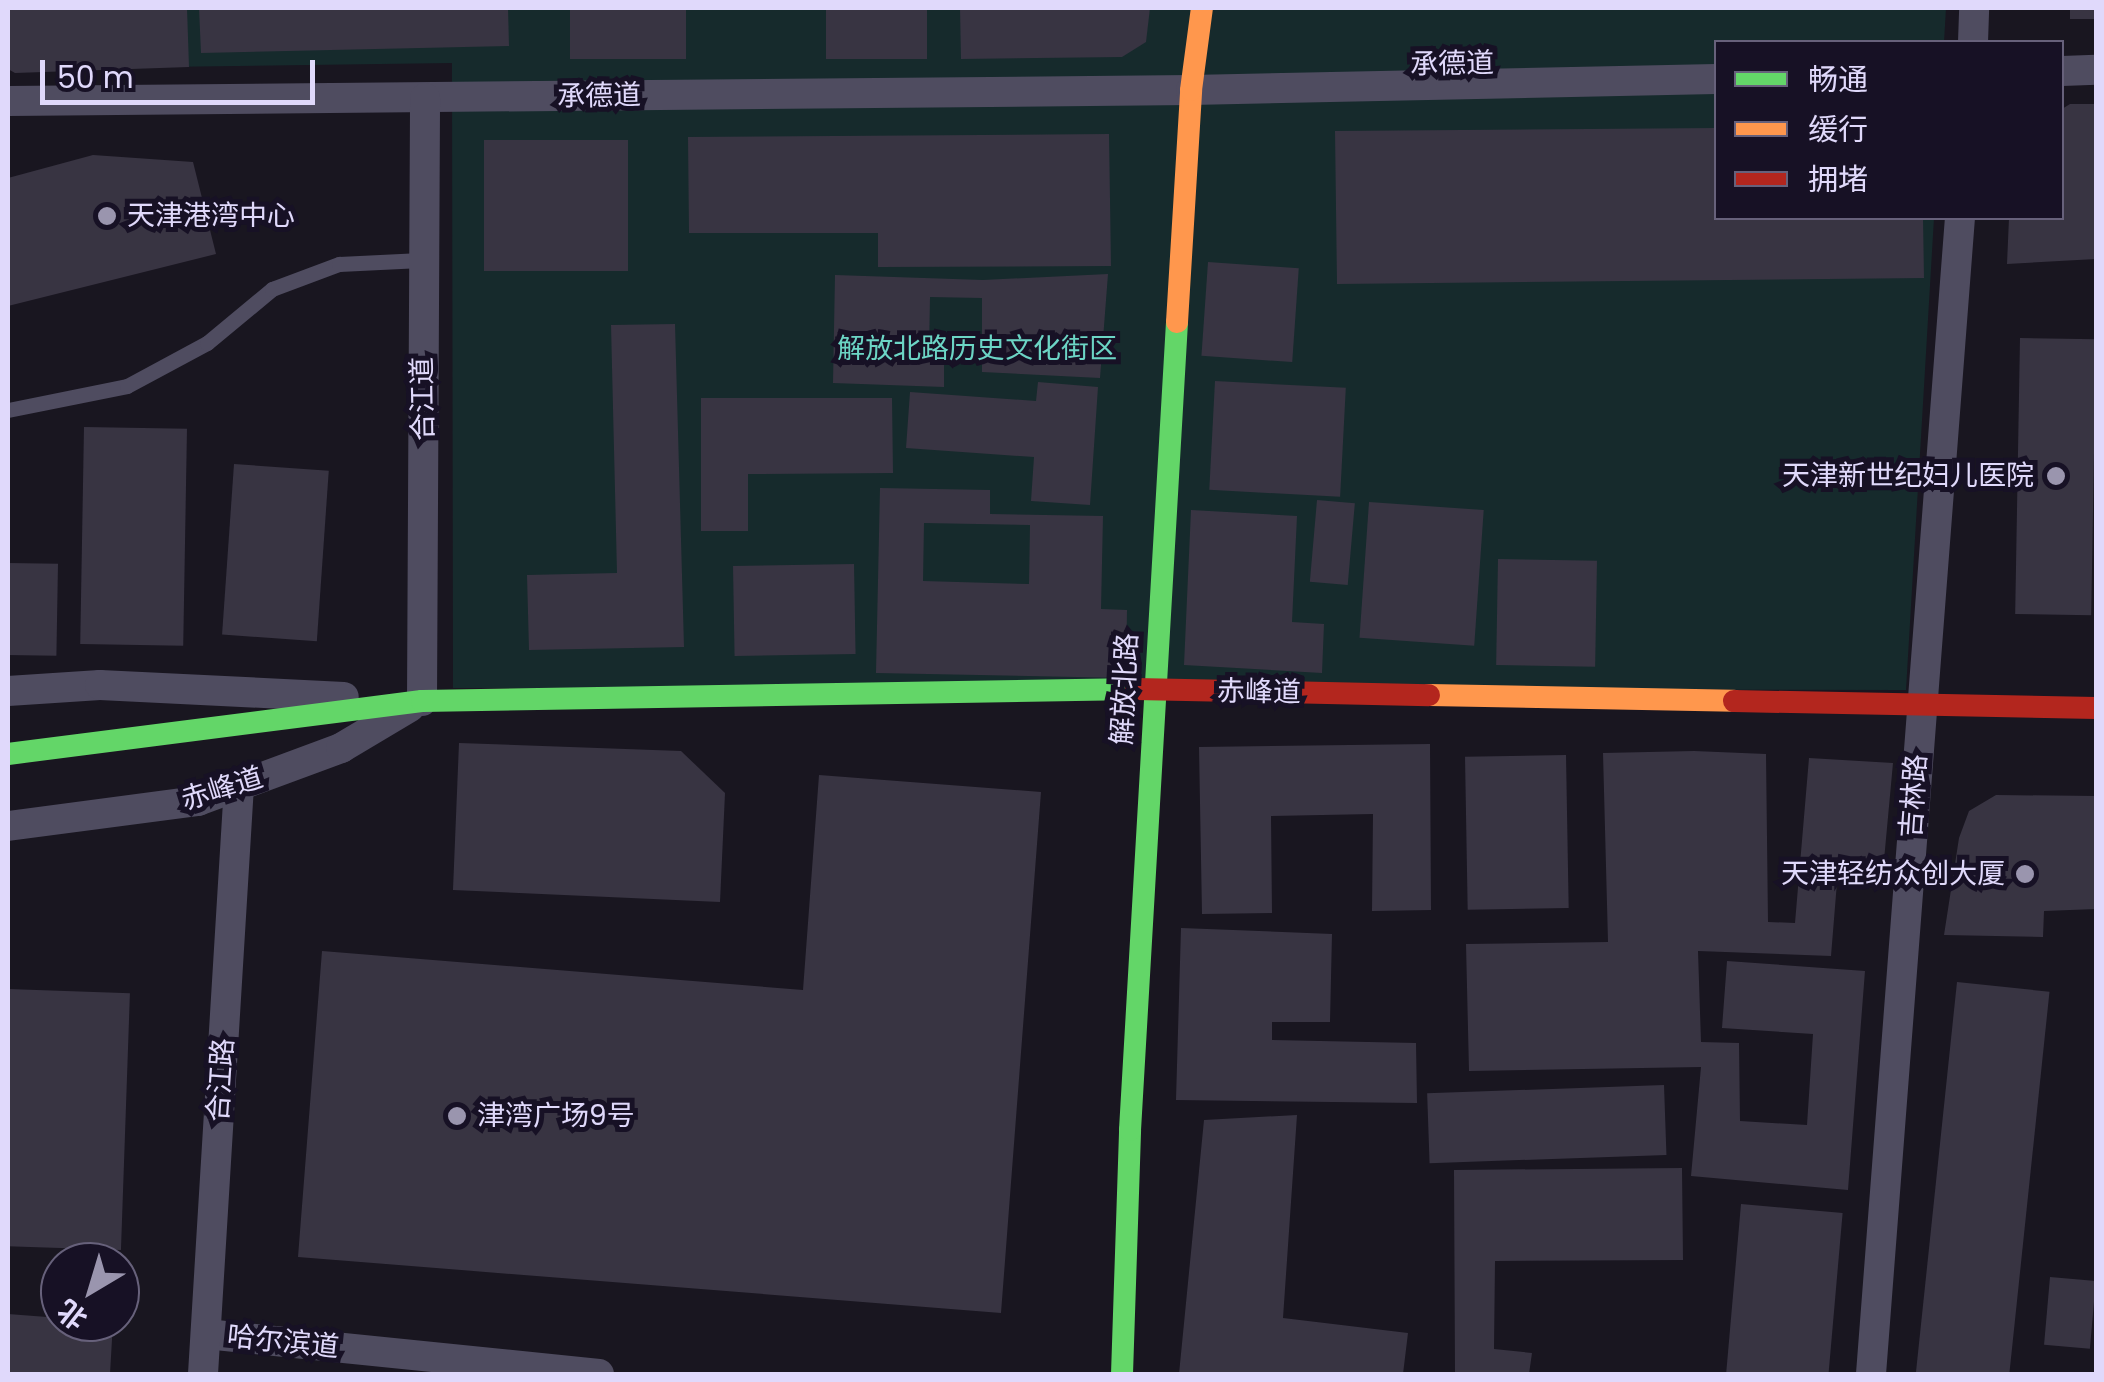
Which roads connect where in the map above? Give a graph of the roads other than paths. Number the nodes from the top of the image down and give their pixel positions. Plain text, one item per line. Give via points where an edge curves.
1 (1202, 8) edge
2 (1974, 8) edge
3 (1972, 40) edge
4 (2064, 50) edge
5 (2096, 50) edge
6 (1714, 58) edge
7 (2096, 70) edge
8 (2064, 71) edge
9 (1714, 78) edge
10 (1190, 90) junction
11 (426, 98) junction
12 (8, 101) edge
13 (1960, 220) edge
14 (422, 260) junction
15 (8, 410) edge
16 (1155, 689) junction
17 (8, 691) edge
18 (422, 701) junction
19 (1921, 706) junction
20 (2096, 708) edge
21 (8, 754) edge
22 (240, 774) junction
23 (8, 826) edge
24 (206, 1334) junction
25 (203, 1374) edge
26 (598, 1374) edge
27 (1122, 1374) edge
28 (1871, 1374) edge

1 - 10 main road, 解放北路
2 - 3 street
4 - 5 street
6 - 10 street, 承德道 via 1256,68
7 - 8 street
9 - 10 street, 承德道
10 - 11 street, 承德道
10 - 16 main road, 解放北路
11 - 12 street, 承德道
11 - 14 street, 合江道
13 - 19 street, 吉林路
14 - 15 lane via 338,264 272,289 207,344 127,386
14 - 18 street, 合江道
16 - 18 main road, 赤峰道
16 - 19 main road, 赤峰道
16 - 27 main road, 解放北路
17 - 18 street, 赤峰道 via 100,685
18 - 21 main road
18 - 22 street, 赤峰道
19 - 20 main road, 赤峰道
19 - 28 street, 吉林路
22 - 23 street, 赤峰道 via 198,802
22 - 24 street, 合江路
24 - 25 street, 合江路
24 - 26 street, 哈尔滨道

